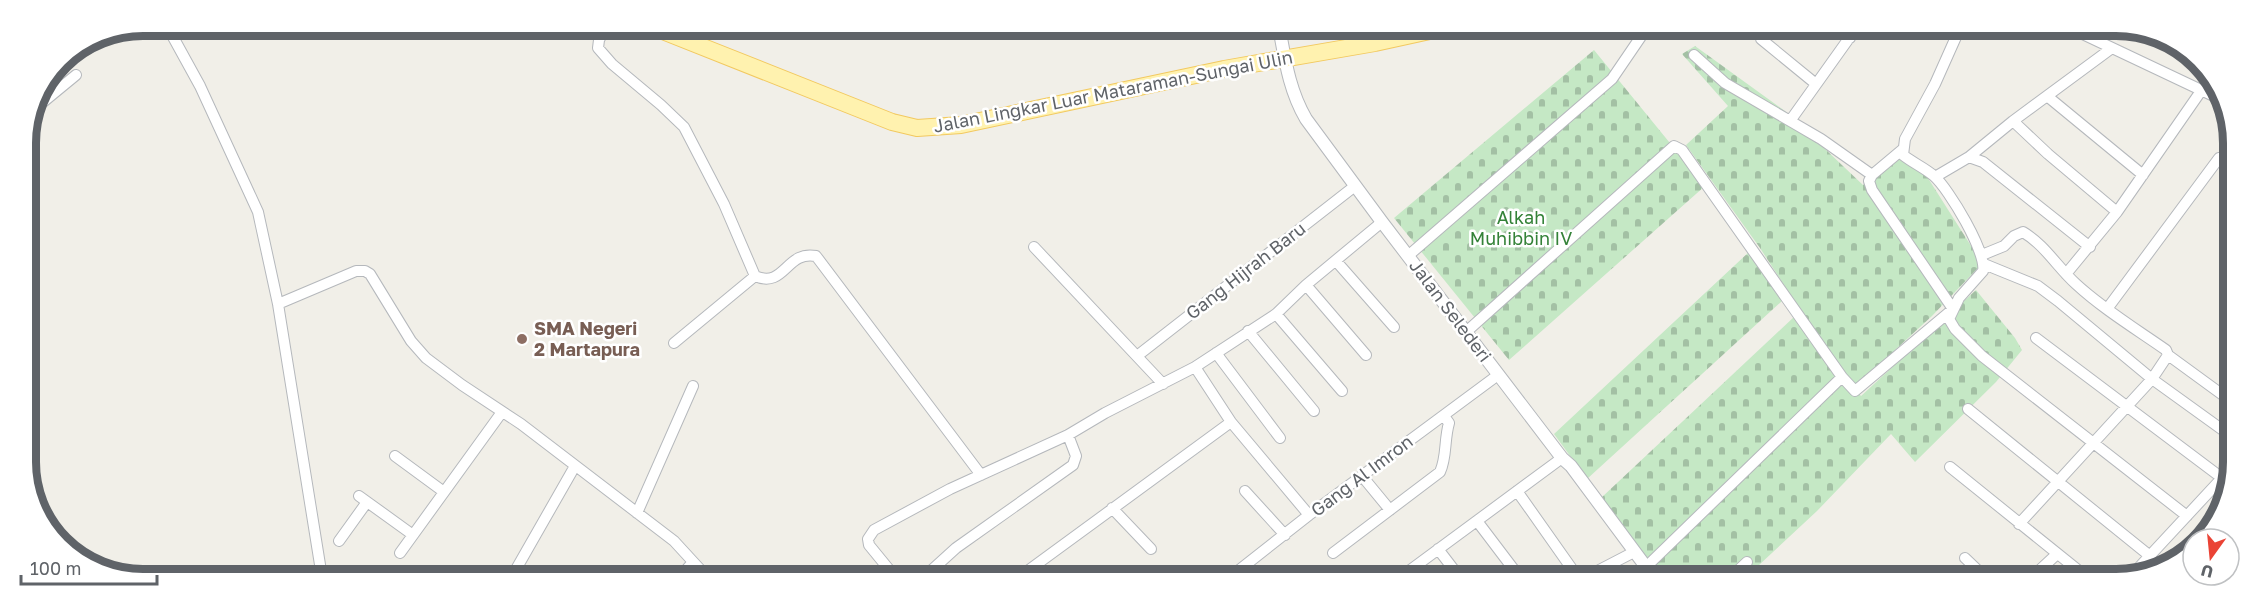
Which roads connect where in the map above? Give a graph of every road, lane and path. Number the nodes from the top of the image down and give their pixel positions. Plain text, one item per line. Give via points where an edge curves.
1 (172, 36) edge
2 (601, 36) edge
3 (677, 36) edge
4 (1281, 36) edge
5 (1379, 36) edge
6 (1407, 36) edge
7 (1641, 36) edge
8 (1847, 36) edge
9 (1956, 36) edge
10 (2087, 36) edge
11 (1850, 38) joint
12 (1761, 39) dead end
13 (1375, 43) junction
14 (2112, 48) junction
15 (1694, 56) dead end
16 (1285, 58) junction
17 (76, 75) dead end
18 (1816, 84) junction
19 (2201, 91) junction
20 (2047, 96) junction
21 (2212, 96) edge
22 (44, 101) edge
23 (1790, 121) junction
24 (2013, 121) junction
25 (1903, 149) junction
26 (1969, 158) junction
27 (2219, 158) dead end
28 (1872, 174) junction
29 (2143, 175) junction
30 (1935, 177) junction
31 (1355, 186) junction
32 (2117, 212) junction
33 (1382, 222) junction
34 (1034, 247) dead end
35 (2090, 247) junction
36 (1408, 255) junction
37 (1983, 260) junction
38 (1336, 261) junction
39 (2066, 274) junction
40 (755, 276) junction
41 (1306, 285) junction
42 (278, 304) junction
43 (1953, 309) junction
44 (2107, 309) junction
45 (1276, 314) junction
46 (1394, 327) dead end
47 (1248, 331) junction
48 (1466, 332) junction
49 (2036, 338) dead end
50 (674, 343) dead end
51 (1216, 353) junction
52 (2168, 355) junction
53 (1137, 356) junction
54 (1366, 356) dead end
55 (1195, 367) junction
56 (1498, 375) junction
57 (1842, 377) junction
58 (2152, 379) junction
59 (1163, 384) junction
60 (693, 386) dead end
61 (1342, 391) dead end
62 (2223, 395) edge
63 (2127, 406) junction
64 (1968, 409) dead end
65 (1314, 411) dead end
66 (502, 412) junction
67 (1444, 416) junction
68 (1232, 422) junction
69 (2223, 430) edge
70 (1068, 435) junction
71 (1280, 438) dead end
72 (2093, 443) junction
73 (395, 456) dead end
74 (1562, 458) junction
75 (575, 465) junction
76 (1950, 467) dead end
77 (981, 475) junction
78 (2222, 475) edge
79 (1362, 476) junction
80 (2058, 482) junction
81 (2220, 485) edge
82 (1245, 491) dead end
83 (1517, 491) junction
84 (444, 492) junction
85 (1112, 508) junction
86 (1390, 510) junction
87 (638, 513) junction
88 (1309, 515) junction
89 (2187, 516) junction
90 (1477, 521) junction
91 (2019, 524) junction
92 (413, 535) junction
93 (1285, 535) junction
94 (339, 541) dead end
95 (1151, 549) dead end
96 (1438, 549) junction
97 (1634, 552) junction
98 (400, 553) dead end
99 (1333, 553) dead end
100 (2057, 554) junction
101 (2150, 556) junction
102 (1965, 558) dead end
103 (693, 562) junction
104 (1747, 562) dead end
105 (2141, 566) edge
106 (1646, 567) joint
107 (321, 569) edge
108 (516, 569) edge
109 (687, 569) edge
110 (700, 569) edge
111 (887, 569) edge
112 (933, 569) edge
113 (1030, 569) edge
114 (1241, 569) edge
115 (1411, 569) edge
116 (1453, 569) edge
117 (1513, 569) edge
118 (1572, 569) dead end
119 (1601, 569) edge
120 (1740, 569) edge
121 (1977, 569) edge
122 (2041, 569) edge
123 (2076, 569) edge

1 - 42 street via 253,197
2 - 40 street via 598,48 612,64 684,127
3 - 16 main road, Jalan Lingkar Luar Mataraman-Sungai Ulin via 917,129 961,125
4 - 16 street, Jalan Selederi
5 - 13 street
6 - 13 main road, Jalan Lingkar Luar Mataraman-Sungai Ulin
7 - 36 street via 1612,80
8 - 11 street
9 - 25 street
10 - 14 street
11 - 18 street
12 - 18 street
13 - 16 main road, Jalan Lingkar Luar Mataraman-Sungai Ulin
14 - 19 street
14 - 20 street
15 - 23 street via 1725,83
16 - 31 street, Jalan Selederi via 1296,101
17 - 22 street
18 - 23 street
19 - 21 street
19 - 29 street
20 - 24 street
20 - 29 street
23 - 28 street
24 - 26 street
24 - 32 street
25 - 28 street
25 - 30 street via 1904,155
26 - 30 street
26 - 35 street via 1993,169
27 - 44 street
28 - 43 street via 1872,190
29 - 32 street
30 - 37 street via 1949,192
31 - 33 street, Jalan Selederi
31 - 53 street, Gang Hijrah Baru
32 - 35 street
33 - 36 street, Jalan Selederi
33 - 38 street
34 - 53 street
35 - 39 street
36 - 48 street, Jalan Selederi
37 - 39 street via 2023,232
37 - 43 street via 1980,274
37 - 58 street via 2038,286
38 - 41 street
38 - 46 street
39 - 44 street
40 - 50 street
40 - 77 street via 772,279 797,257 816,256
41 - 45 street
41 - 54 street
42 - 66 street via 356,271 365,271 426,358
42 - 107 street
43 - 57 street via 1856,391
43 - 72 street via 1949,319 1955,329 1982,356
44 - 52 street
45 - 47 street
45 - 61 street
47 - 51 street
47 - 65 street
48 - 56 street, Jalan Selederi
48 - 57 street via 1677,146
49 - 63 street
51 - 55 street
51 - 71 street
52 - 58 street
52 - 62 street
53 - 59 street
55 - 59 street
55 - 68 street
56 - 67 street, Gang Al Imron
56 - 74 street, Jalan Selederi
57 - 106 street
58 - 63 street
58 - 69 street
59 - 70 street
60 - 87 street
63 - 72 street
63 - 78 street
64 - 80 street
66 - 75 street
66 - 84 street
67 - 79 street, Gang Al Imron
67 - 86 street via 1449,423 1440,472
68 - 85 street
68 - 88 street
70 - 77 street
70 - 112 street via 1076,456 1073,465 956,548
72 - 80 street
72 - 89 street
73 - 84 street
74 - 83 street
74 - 97 street, Jalan Selederi
75 - 87 street
75 - 108 street
76 - 91 street
77 - 111 street via 871,533 869,545
79 - 86 street
79 - 88 street, Gang Al Imron
80 - 91 street
80 - 101 street
81 - 89 street
82 - 93 street
83 - 90 street
83 - 118 street
84 - 92 street
85 - 95 street
85 - 113 street
86 - 99 street
87 - 103 street via 674,541
88 - 93 street, Gang Al Imron
89 - 101 street
90 - 96 street
90 - 117 street
91 - 100 street
92 - 94 street via 363,499
92 - 98 street
93 - 114 street, Gang Al Imron
96 - 115 street
96 - 116 street
97 - 106 street, Jalan Selederi
97 - 119 street
100 - 122 street
100 - 123 street
101 - 105 street
102 - 121 street
103 - 109 street
103 - 110 street
104 - 120 street

